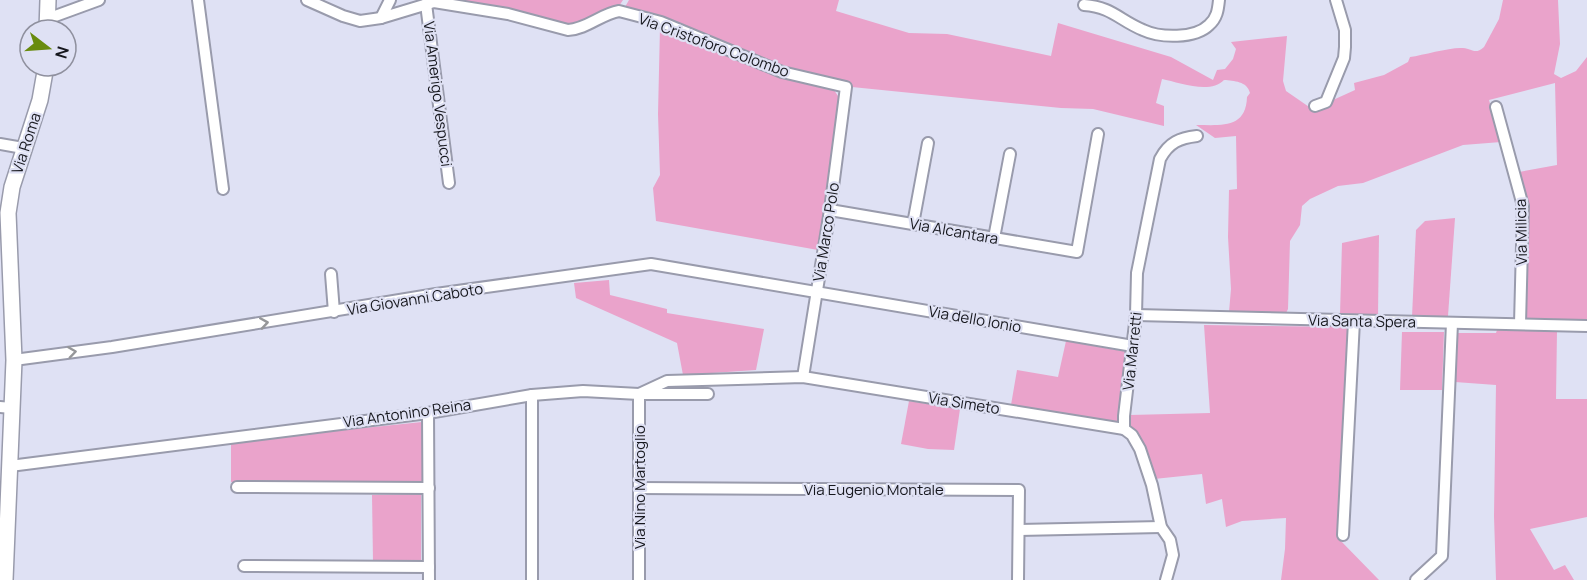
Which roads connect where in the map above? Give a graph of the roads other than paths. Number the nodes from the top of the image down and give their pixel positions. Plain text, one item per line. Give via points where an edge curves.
1 (48, 0) edge
2 (99, 0) edge
3 (198, 0) edge
4 (307, 0) edge
5 (390, 0) edge
6 (1219, 0) edge
7 (1336, 0) edge
8 (426, 4) junction
9 (1084, 5) dead end
10 (47, 18) edge
11 (60, 18) edge
12 (381, 18) junction
13 (44, 78) edge
14 (846, 87) joint
15 (1315, 106) dead end
16 (1496, 107) dead end
17 (1098, 134) dead end
18 (1197, 136) dead end
19 (928, 143) dead end
20 (0, 144) edge
21 (23, 148) junction
22 (1010, 154) dead end
23 (449, 183) dead end
24 (6, 186) edge
25 (223, 189) dead end
26 (830, 210) junction
27 (913, 224) junction
28 (994, 238) junction
29 (331, 274) dead end
30 (817, 291) junction
31 (334, 312) junction
32 (1136, 315) junction
33 (1354, 321) junction
34 (1452, 323) junction
35 (1520, 324) junction
36 (1587, 326) edge
37 (1133, 346) junction
38 (14, 360) junction
39 (803, 377) junction
40 (639, 394) junction
41 (708, 394) dead end
42 (532, 395) junction
43 (6, 408) edge
44 (428, 413) junction
45 (1124, 429) junction
46 (10, 466) junction
47 (237, 487) dead end
48 (429, 488) junction
49 (639, 488) junction
50 (1161, 527) junction
51 (1019, 530) junction
52 (1343, 535) dead end
53 (244, 566) dead end
54 (429, 567) junction
55 (5, 580) edge
56 (429, 580) edge
57 (532, 580) edge
58 (639, 580) edge
59 (1018, 580) edge
60 (1166, 580) edge
61 (1416, 580) edge

1 - 10 main road
2 - 11 street
3 - 25 street
4 - 12 street, Via Cristoforo Colombo via 360,21
5 - 12 street
6 - 9 street via 1217,16 1208,27 1185,35 1142,30 1109,10
7 - 15 street via 1345,30 1344,58 1326,102
8 - 12 street, Via Cristoforo Colombo
8 - 14 street, Via Cristoforo Colombo via 508,14 568,30 577,30 619,11 661,22 782,72
8 - 23 street, Via Amerigo Vespucci
13 - 21 main road, Via Roma
14 - 26 street, Via Marco Polo
16 - 35 street, Via Milicia via 1523,206
17 - 28 street, Via Alcantara via 1077,252
18 - 32 street, Via Marretti via 1173,142 1160,159 1137,273
19 - 27 street
20 - 21 street
21 - 24 main road, Via Roma
22 - 28 street
24 - 38 main road, Via Roma
26 - 27 street, Via Alcantara
26 - 30 street, Via Marco Polo
27 - 28 street, Via Alcantara
29 - 31 street
30 - 31 street, Via Giovanni Caboto via 651,264
30 - 37 street, Via dello Ionio
30 - 39 street, Via Marco Polo
38 -> 31 street, Via Giovanni Caboto
32 - 33 street, Via Santa Spera
32 - 37 street, Via Marretti
33 - 34 street, Via Santa Spera
33 - 52 street
34 - 35 street, Via Santa Spera
34 - 61 street via 1442,556
35 - 36 street, Via Santa Spera
37 - 45 street, Via Marretti
38 - 43 main road, Via Roma
39 - 40 street, Via Antonino Reina via 667,381
39 - 45 street, Via Simeto
40 - 41 street
40 - 42 street, Via Antonino Reina via 583,391
40 - 49 street, Via Nino Martoglio
42 - 44 street, Via Antonino Reina
42 - 57 street
43 - 46 main road, Via Roma
44 - 46 street, Via Antonino Reina
44 - 48 street
45 - 50 street via 1140,449
46 - 55 main road, Via Roma
47 - 48 street
48 - 54 street
49 - 51 street, Via Eugenio Montale via 1019,490
49 - 58 street, Via Nino Martoglio
50 - 51 street
50 - 60 street via 1170,540 1173,555
51 - 59 street, Via Eugenio Montale
53 - 54 street
54 - 56 street

